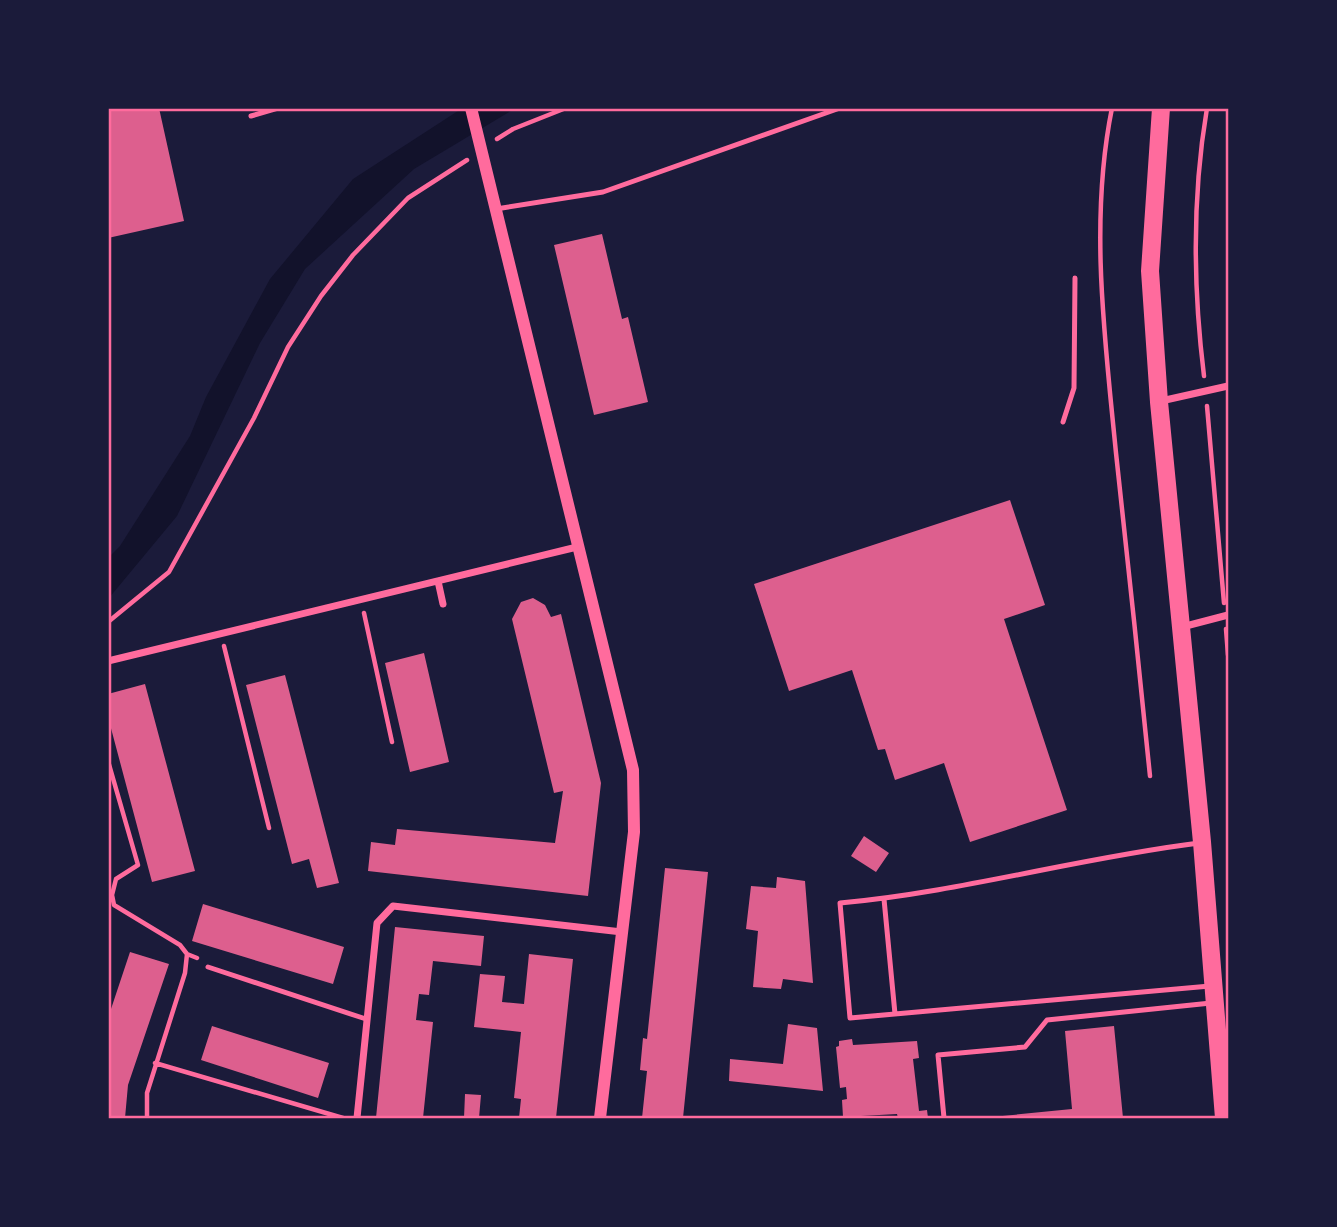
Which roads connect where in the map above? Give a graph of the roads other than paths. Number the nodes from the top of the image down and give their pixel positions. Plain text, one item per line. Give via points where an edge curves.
1 (278, 108) edge
2 (471, 108) edge
3 (840, 108) edge
4 (1161, 108) edge
5 (251, 116) dead end
6 (496, 209) junction
7 (1075, 278) dead end
8 (1228, 386) edge
9 (1159, 402) junction
10 (1063, 422) dead end
11 (577, 547) junction
12 (439, 581) junction
13 (443, 604) dead end
14 (1227, 615) edge
15 (1179, 628) junction
16 (108, 661) edge
17 (1202, 842) junction
18 (884, 899) junction
19 (622, 932) junction
20 (208, 967) road end
21 (1213, 994) junction
22 (895, 1014) junction
23 (366, 1020) junction
24 (357, 1118) edge
25 (600, 1118) edge
26 (944, 1118) edge
27 (1223, 1118) edge

1 - 5 lane
2 - 6 street
3 - 6 lane via 603,192
4 - 9 main road via 1150,271
6 - 11 street
7 - 10 lane via 1074,388
8 - 9 street
9 - 15 main road
11 - 12 street
11 - 19 street via 633,770 634,832
12 - 13 street
12 - 16 street
14 - 15 street
15 - 17 main road
17 - 18 lane
17 - 21 main road
18 - 22 lane
18 - 22 lane via 840,903 850,1018
19 - 23 street via 393,906 377,923
19 - 25 street
20 - 23 lane
21 - 22 lane
21 - 26 lane via 1047,1020 1025,1047 938,1055
21 - 27 main road
23 - 24 street

